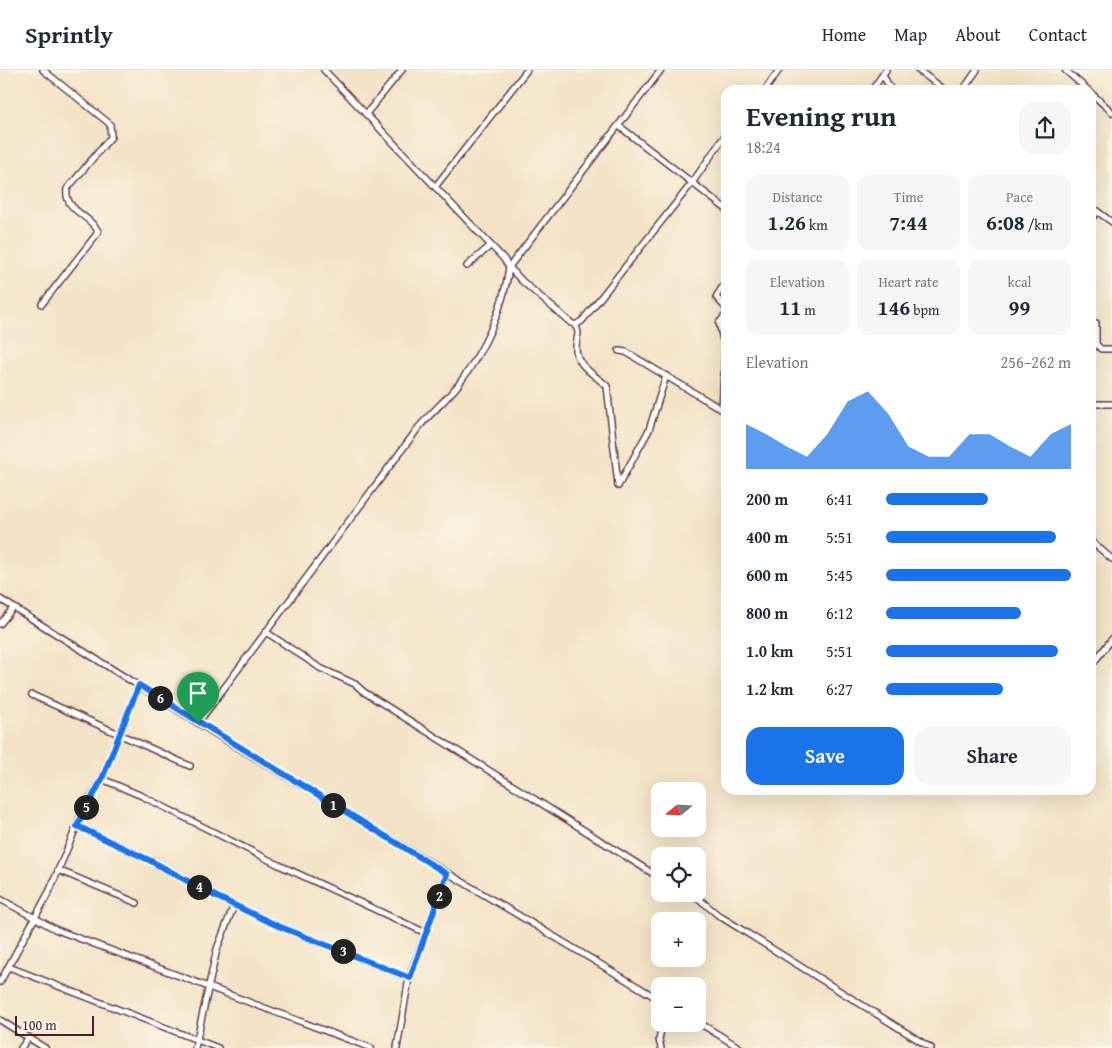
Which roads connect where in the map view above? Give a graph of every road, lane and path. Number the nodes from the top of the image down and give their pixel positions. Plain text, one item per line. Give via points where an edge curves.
1 (43, 70) edge
2 (324, 70) edge
3 (402, 70) edge
4 (527, 70) edge
5 (661, 70) edge
6 (779, 70) edge
7 (886, 70) edge
8 (918, 70) edge
9 (977, 70) edge
10 (1066, 70) edge
11 (883, 75) junction
12 (768, 85) edge
13 (876, 85) edge
14 (888, 85) edge
15 (938, 85) edge
16 (966, 85) edge
17 (1082, 85) edge
18 (1096, 98) edge
19 (1112, 112) edge
20 (366, 114) junction
21 (619, 126) junction
22 (721, 141) edge
23 (692, 183) junction
24 (435, 187) junction
25 (721, 205) edge
26 (1098, 212) edge
27 (1112, 222) edge
28 (490, 246) junction
29 (467, 266) dead end
30 (509, 267) junction
31 (721, 289) edge
32 (721, 302) edge
33 (42, 304) dead end
34 (1096, 323) dead end
35 (575, 325) junction
36 (1112, 349) edge
37 (619, 352) dead end
38 (666, 376) junction
39 (1096, 404) edge
40 (1112, 404) edge
41 (721, 408) edge
42 (1096, 545) edge
43 (1112, 559) edge
44 (0, 599) edge
45 (13, 608) junction
46 (0, 624) edge
47 (266, 632) junction
48 (1112, 639) edge
49 (1096, 660) edge
50 (139, 685) junction
51 (32, 694) dead end
52 (198, 723) junction
53 (120, 732) junction
54 (190, 766) dead end
55 (102, 779) junction
56 (77, 826) junction
57 (58, 870) junction
58 (651, 872) edge
59 (447, 874) junction
60 (0, 899) edge
61 (703, 902) edge
62 (137, 903) dead end
63 (234, 905) junction
64 (34, 919) junction
65 (426, 933) junction
66 (8, 967) junction
67 (410, 978) junction
68 (0, 982) edge
69 (208, 987) junction
70 (651, 995) edge
71 (0, 1020) edge
72 (706, 1027) edge
73 (660, 1032) edge
74 (29, 1038) junction
75 (196, 1040) junction
76 (21, 1048) edge
77 (45, 1048) edge
78 (195, 1048) edge
79 (218, 1048) edge
80 (371, 1048) edge
81 (397, 1048) edge
82 (661, 1048) edge
83 (740, 1048) edge
84 (931, 1048) edge

1 - 33 street via 110,124 112,132 67,189 66,196 70,205 98,231
2 - 20 street
3 - 20 street
4 - 24 street
5 - 21 street
6 - 12 street
7 - 11 street
8 - 15 street
9 - 16 street
10 - 17 street
11 - 13 street
11 - 14 street
18 - 19 street
20 - 24 street
21 - 23 street
21 - 30 street
22 - 23 street
23 - 25 street
23 - 35 street via 582,321
24 - 28 street
26 - 27 street
28 - 29 street
28 - 30 street
30 - 35 street
30 - 47 street via 507,287 474,362 442,404 419,426
31 - 32 street via 716,297
34 - 36 street via 1096,344 1100,348
35 - 38 street via 579,333 576,350 580,365 607,386 618,486 649,430
37 - 38 street via 626,352
38 - 41 street
39 - 40 street
42 - 43 street
44 - 45 street
45 - 46 street
45 - 50 street
47 - 52 street
47 - 58 street via 320,668 355,684
48 - 49 street
50 - 52 street
50 - 53 street
51 - 53 street
52 - 59 street
53 - 54 street
53 - 55 street
55 - 56 street
55 - 65 street via 279,866
56 - 57 street
56 - 63 street
57 - 62 street
57 - 64 street
59 - 65 street
59 - 70 street
60 - 64 street
61 - 84 street via 718,915
63 - 67 street via 278,926
63 - 69 street via 217,949
64 - 66 street
64 - 69 street
65 - 67 street
66 - 68 street
66 - 75 street
67 - 81 street
69 - 75 street
69 - 80 street
71 - 74 street
72 - 83 street
73 - 82 street
74 - 76 street
74 - 77 street
75 - 78 street
75 - 79 street

